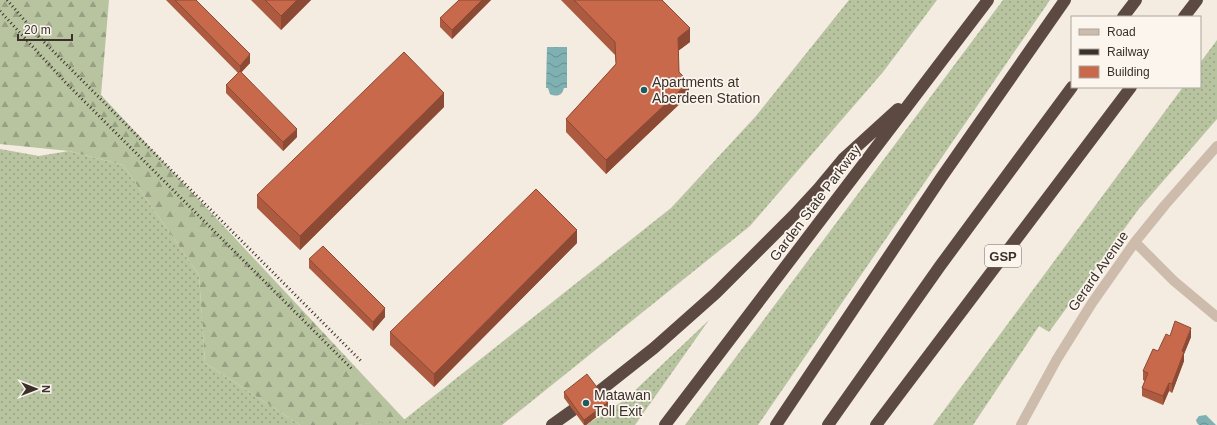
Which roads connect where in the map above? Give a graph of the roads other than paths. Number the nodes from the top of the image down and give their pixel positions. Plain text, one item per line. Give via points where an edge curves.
1 (988, 0) edge
2 (1065, 0) edge
3 (1136, 0) edge
4 (1197, 0) edge
5 (1124, 16) edge
6 (1185, 16) edge
7 (1071, 88) edge
8 (1130, 88) edge
9 (920, 89) junction
10 (1217, 146) edge
11 (1135, 242) junction
12 (1217, 317) edge
13 (597, 393) edge
14 (573, 410) edge
15 (552, 425) edge
16 (665, 425) edge
17 (776, 425) edge
18 (828, 425) edge
19 (876, 425) edge
20 (1020, 425) edge

1 - 9 highway, Garden State Parkway
2 - 17 highway via 941,178
3 - 5 highway
4 - 6 highway
7 - 18 highway via 931,278
8 - 19 highway, GSP
9 - 13 highway via 843,159 818,189 716,293 654,348
9 - 16 highway, Garden State Parkway
10 - 11 street, Gerard Avenue
11 - 12 street via 1174,281
11 - 20 street, Gerard Avenue via 1092,303
14 - 15 highway

